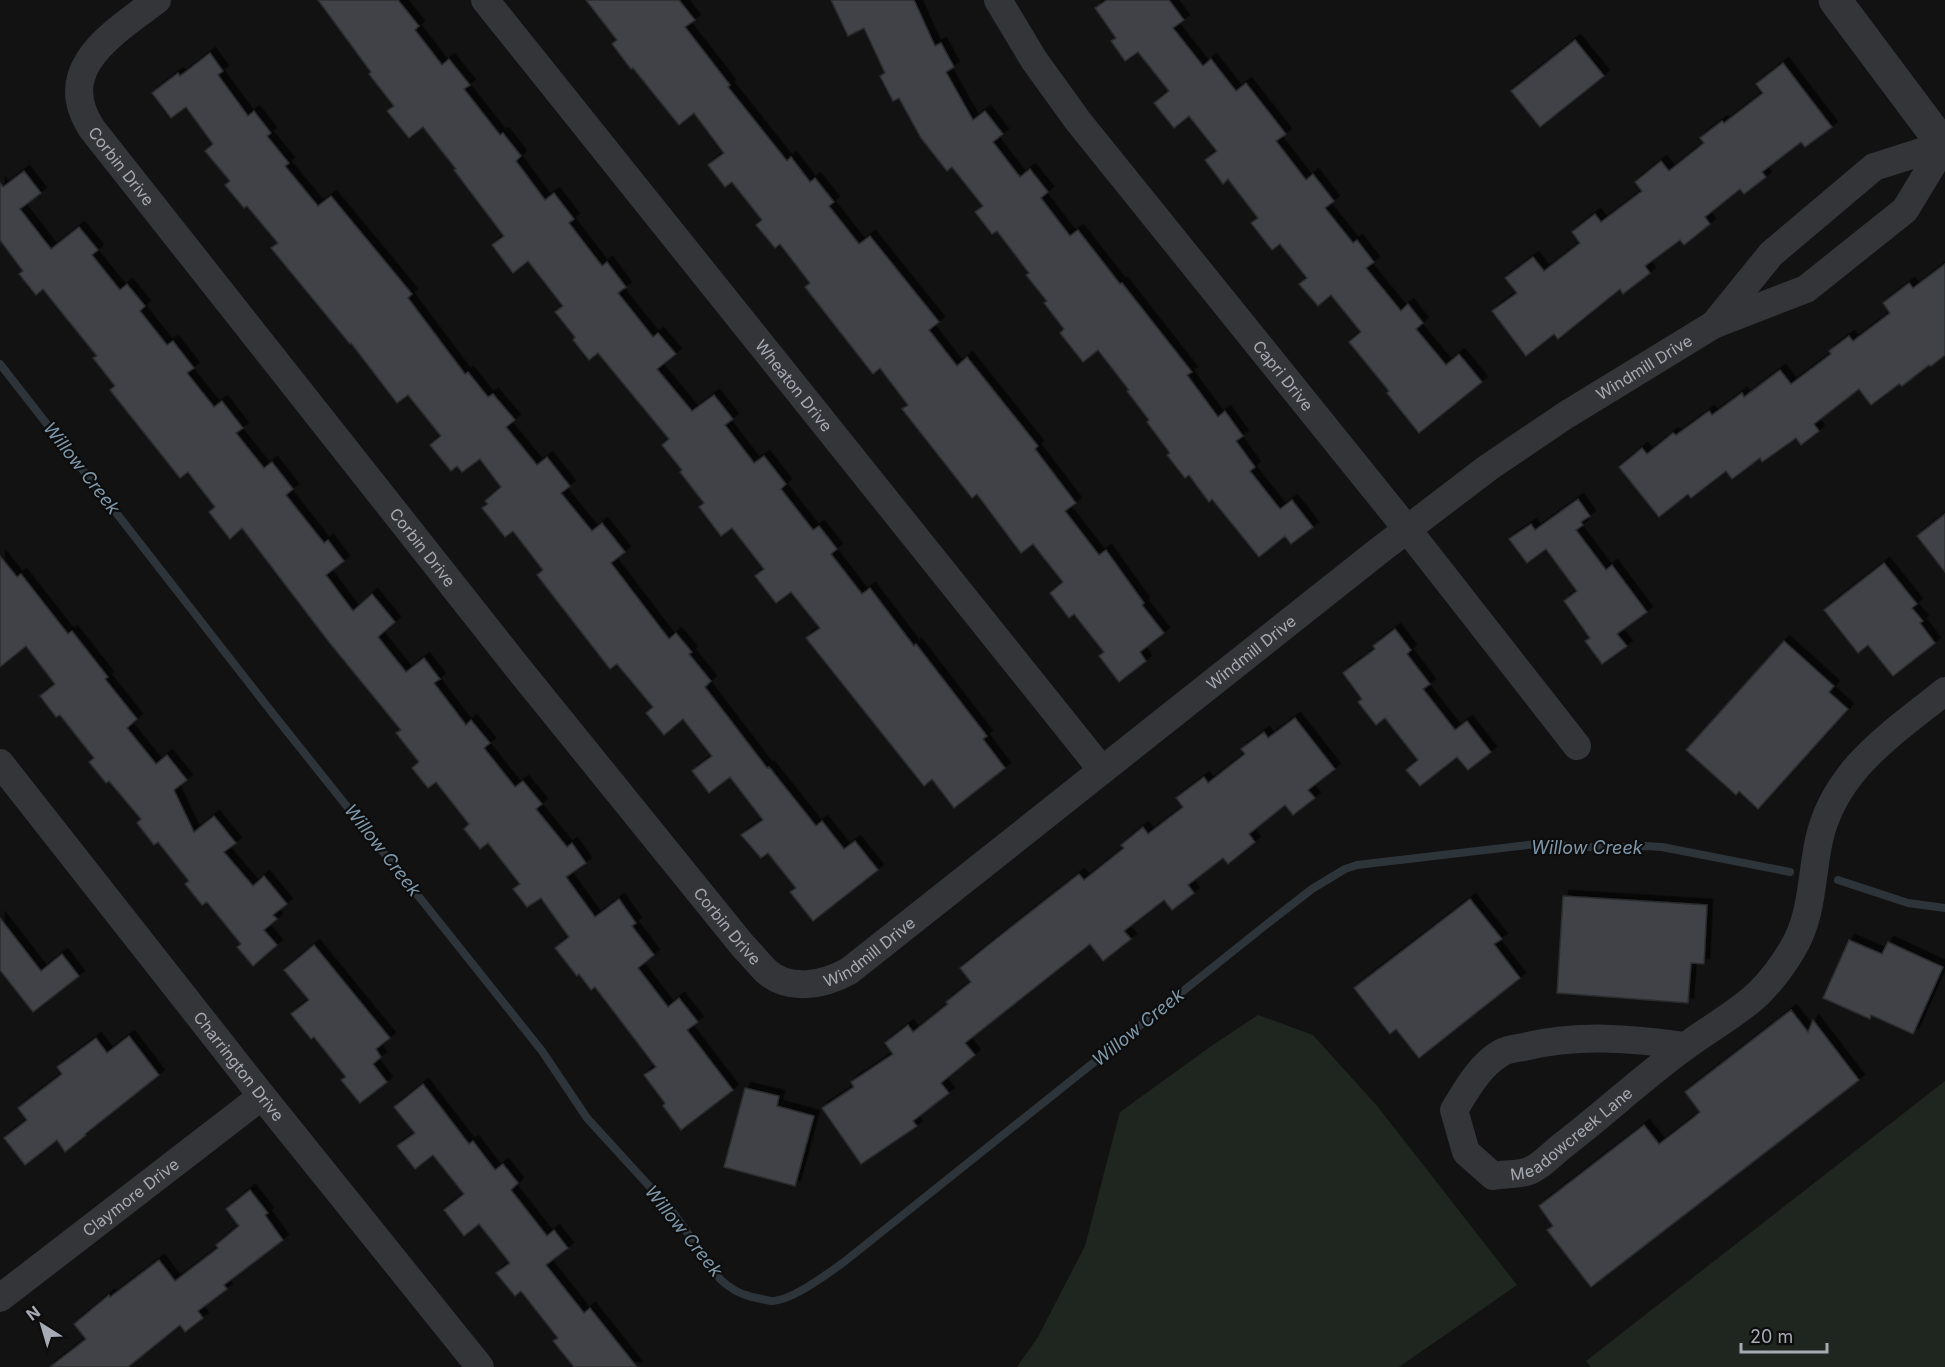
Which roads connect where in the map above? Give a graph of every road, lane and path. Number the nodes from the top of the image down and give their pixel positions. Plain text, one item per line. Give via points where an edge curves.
1 (157, 0) edge
2 (485, 0) edge
3 (998, 0) edge
4 (1835, 0) edge
5 (1944, 146) edge
6 (1713, 325) junction
7 (1407, 530) junction
8 (1945, 691) edge
9 (1576, 746) dead end
10 (0, 762) edge
11 (1102, 771) junction
12 (798, 984) joint
13 (1685, 1047) junction
14 (262, 1096) junction
15 (0, 1299) edge
16 (480, 1367) edge

1 - 12 street, Corbin Drive via 90,57 79,86 84,117 518,668 743,946 767,972
2 - 11 street, Wheaton Drive
3 - 7 street, Capri Drive via 1034,60 1078,121
4 - 5 street
5 - 6 street, Windmill Drive via 1874,167 1771,254
5 - 6 street, Windmill Drive via 1905,210 1806,289
6 - 7 street, Windmill Drive via 1566,415
7 - 9 street, Capri Drive
7 - 11 street, Windmill Drive
8 - 13 street, Meadowcreek Lane via 1880,743 1839,788 1819,840 1802,932 1777,972 1740,1010
10 - 14 street, Charrington Drive
11 - 12 street, Windmill Drive via 849,971 827,982
13 - 13 street, Meadowcreek Lane via 1530,1171 1493,1176 1466,1152 1454,1110 1474,1078 1502,1052 1582,1038 1642,1040
14 - 15 street, Claymore Drive
14 - 16 street, Charrington Drive

